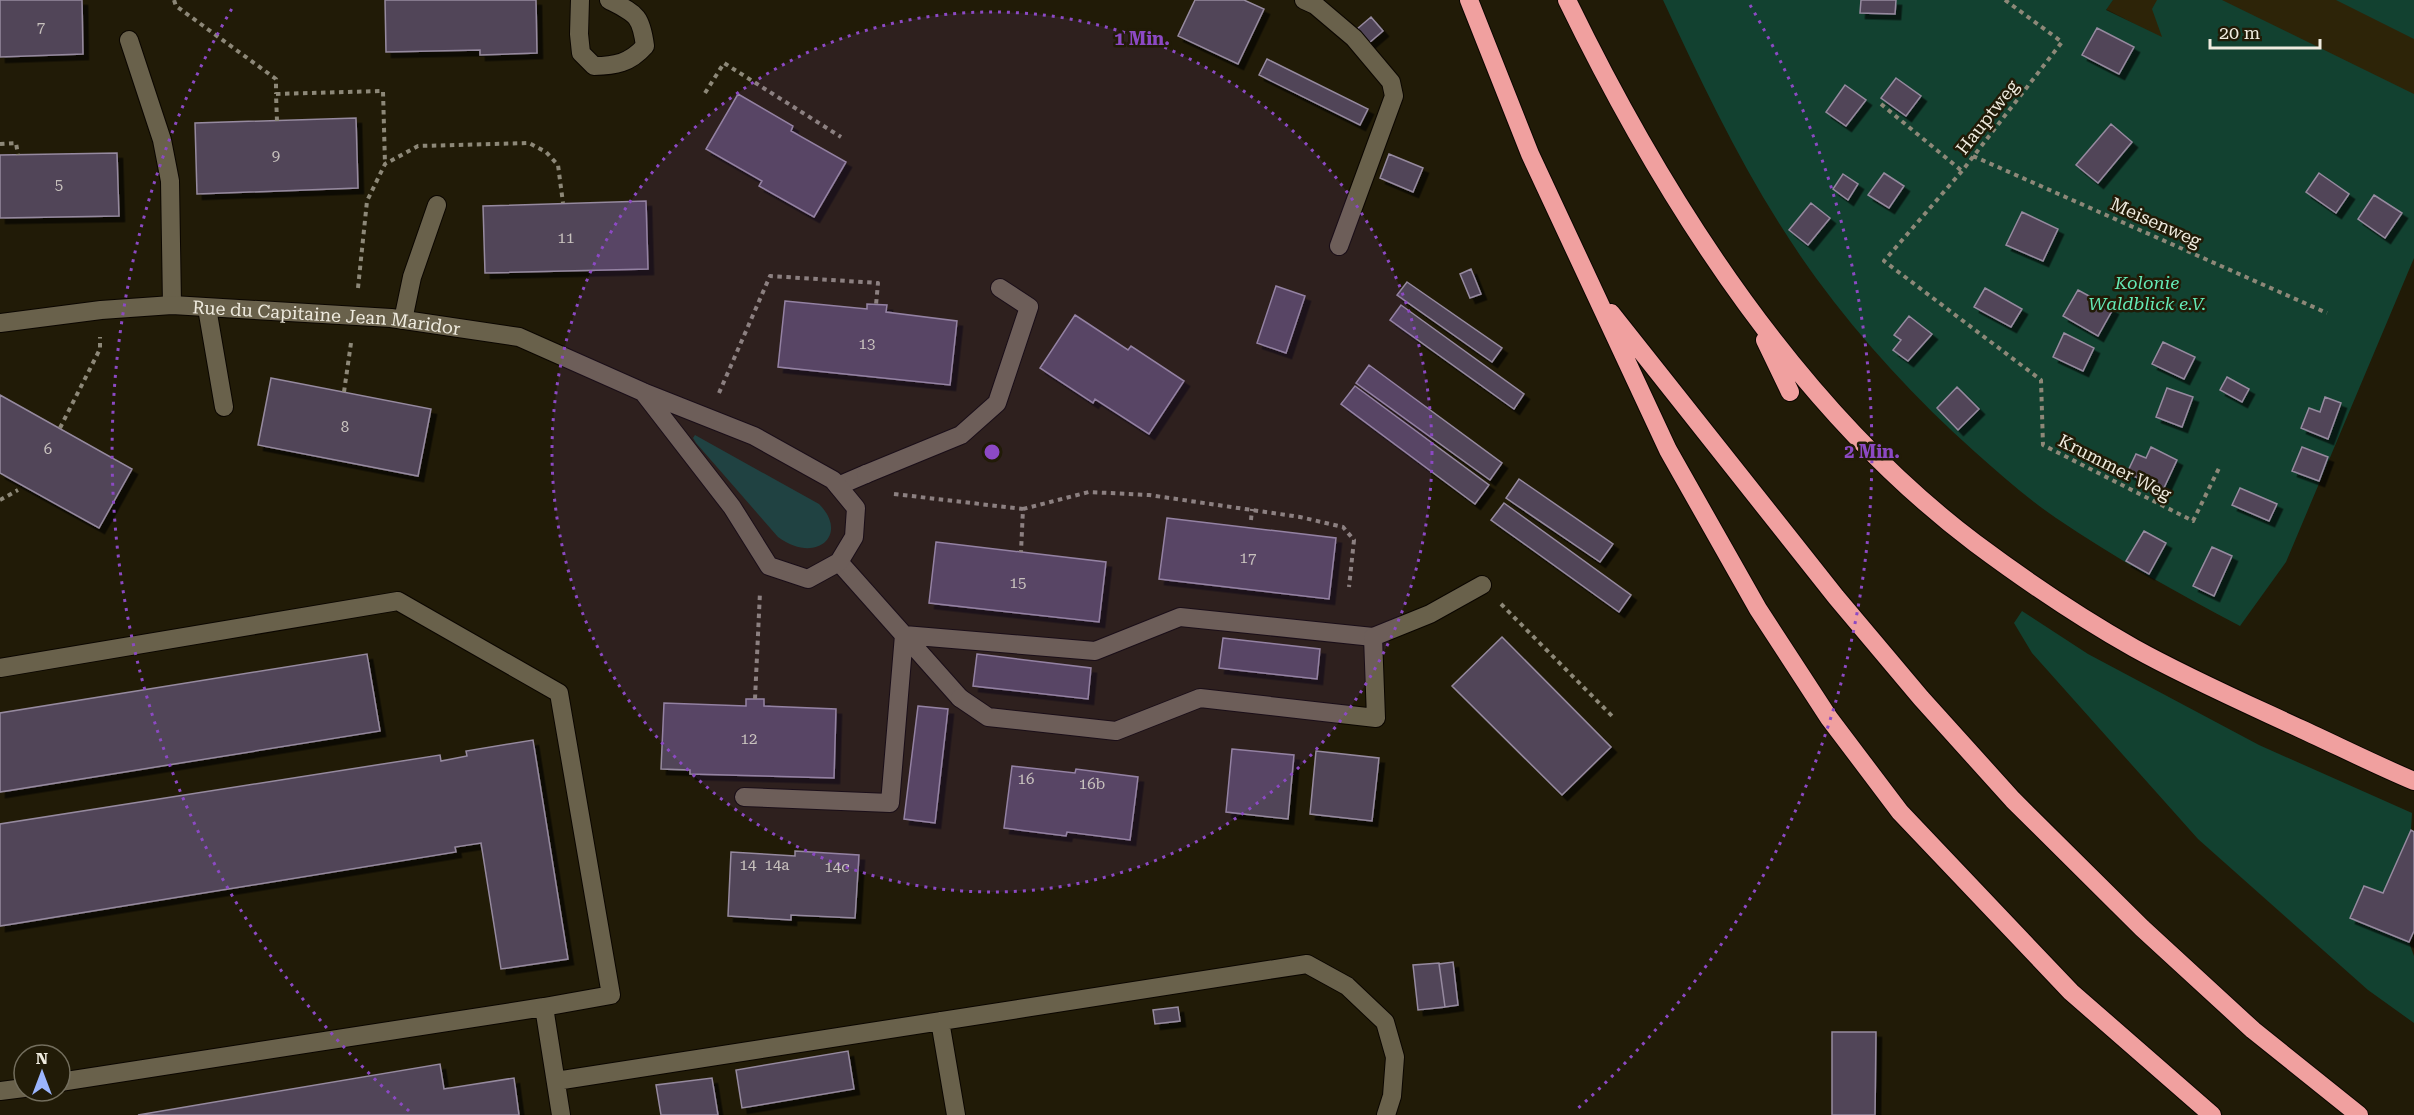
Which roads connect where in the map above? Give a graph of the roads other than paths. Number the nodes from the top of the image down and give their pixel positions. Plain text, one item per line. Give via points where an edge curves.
1 (580, 0) edge
2 (609, 0) edge
3 (1304, 0) edge
4 (1469, 0) edge
5 (1567, 0) edge
6 (129, 40) dead end
7 (437, 205) dead end
8 (1339, 246) dead end
9 (1000, 288) dead end
10 (1591, 288) junction
11 (172, 305) junction
12 (207, 308) junction
13 (1752, 314) junction
14 (404, 320) junction
15 (0, 323) edge
16 (643, 392) junction
17 (1790, 392) dead end
18 (224, 407) dead end
19 (838, 486) junction
20 (839, 562) junction
21 (1482, 585) road end
22 (904, 635) junction
23 (1373, 637) junction
24 (0, 668) edge
25 (2414, 782) edge
26 (744, 797) dead end
27 (544, 1007) junction
28 (940, 1021) junction
29 (72, 1080) edge
30 (556, 1081) junction
31 (561, 1115) edge
32 (956, 1115) edge
33 (1386, 1115) edge
34 (2212, 1115) edge
35 (2359, 1115) edge

1 - 2 street via 581,53 594,66 611,66 633,60 645,46 638,17
3 - 8 street via 1354,38 1391,82 1394,96
4 - 10 highway via 1530,154
5 - 13 highway via 1656,165
6 - 11 street via 162,140 170,181
7 - 14 street via 412,277
9 - 19 street via 1029,307 996,403 962,435
10 - 34 highway via 1668,450 1758,609 1836,727 1900,812 2071,992
10 - 35 highway via 1836,597 2013,800 2142,928 2253,1030
11 - 12 street, Rue du Capitaine Jean Maridor
11 - 15 street, Rue du Capitaine Jean Maridor
12 - 14 street, Rue du Capitaine Jean Maridor
12 - 18 street
13 - 17 highway
13 - 25 highway via 1828,405 1903,482 1974,542 2042,591 2135,648
14 - 16 street, Rue du Capitaine Jean Maridor via 519,337
16 - 19 street, Rue du Capitaine Jean Maridor via 754,436
16 - 20 street, Rue du Capitaine Jean Maridor via 732,507 770,566 807,579
19 - 20 street, Rue du Capitaine Jean Maridor via 856,508 855,537
20 - 22 street
21 - 23 street via 1430,614
22 - 23 street via 1095,651 1180,617
22 - 23 street via 960,698 988,717 1116,731 1200,698 1376,718
22 - 26 street via 890,803
24 - 27 street via 398,601 559,693 611,995
27 - 29 street
27 - 30 street
28 - 30 street
28 - 32 street
28 - 33 street via 1307,964 1347,986 1385,1022 1395,1057 1392,1096
30 - 31 street

